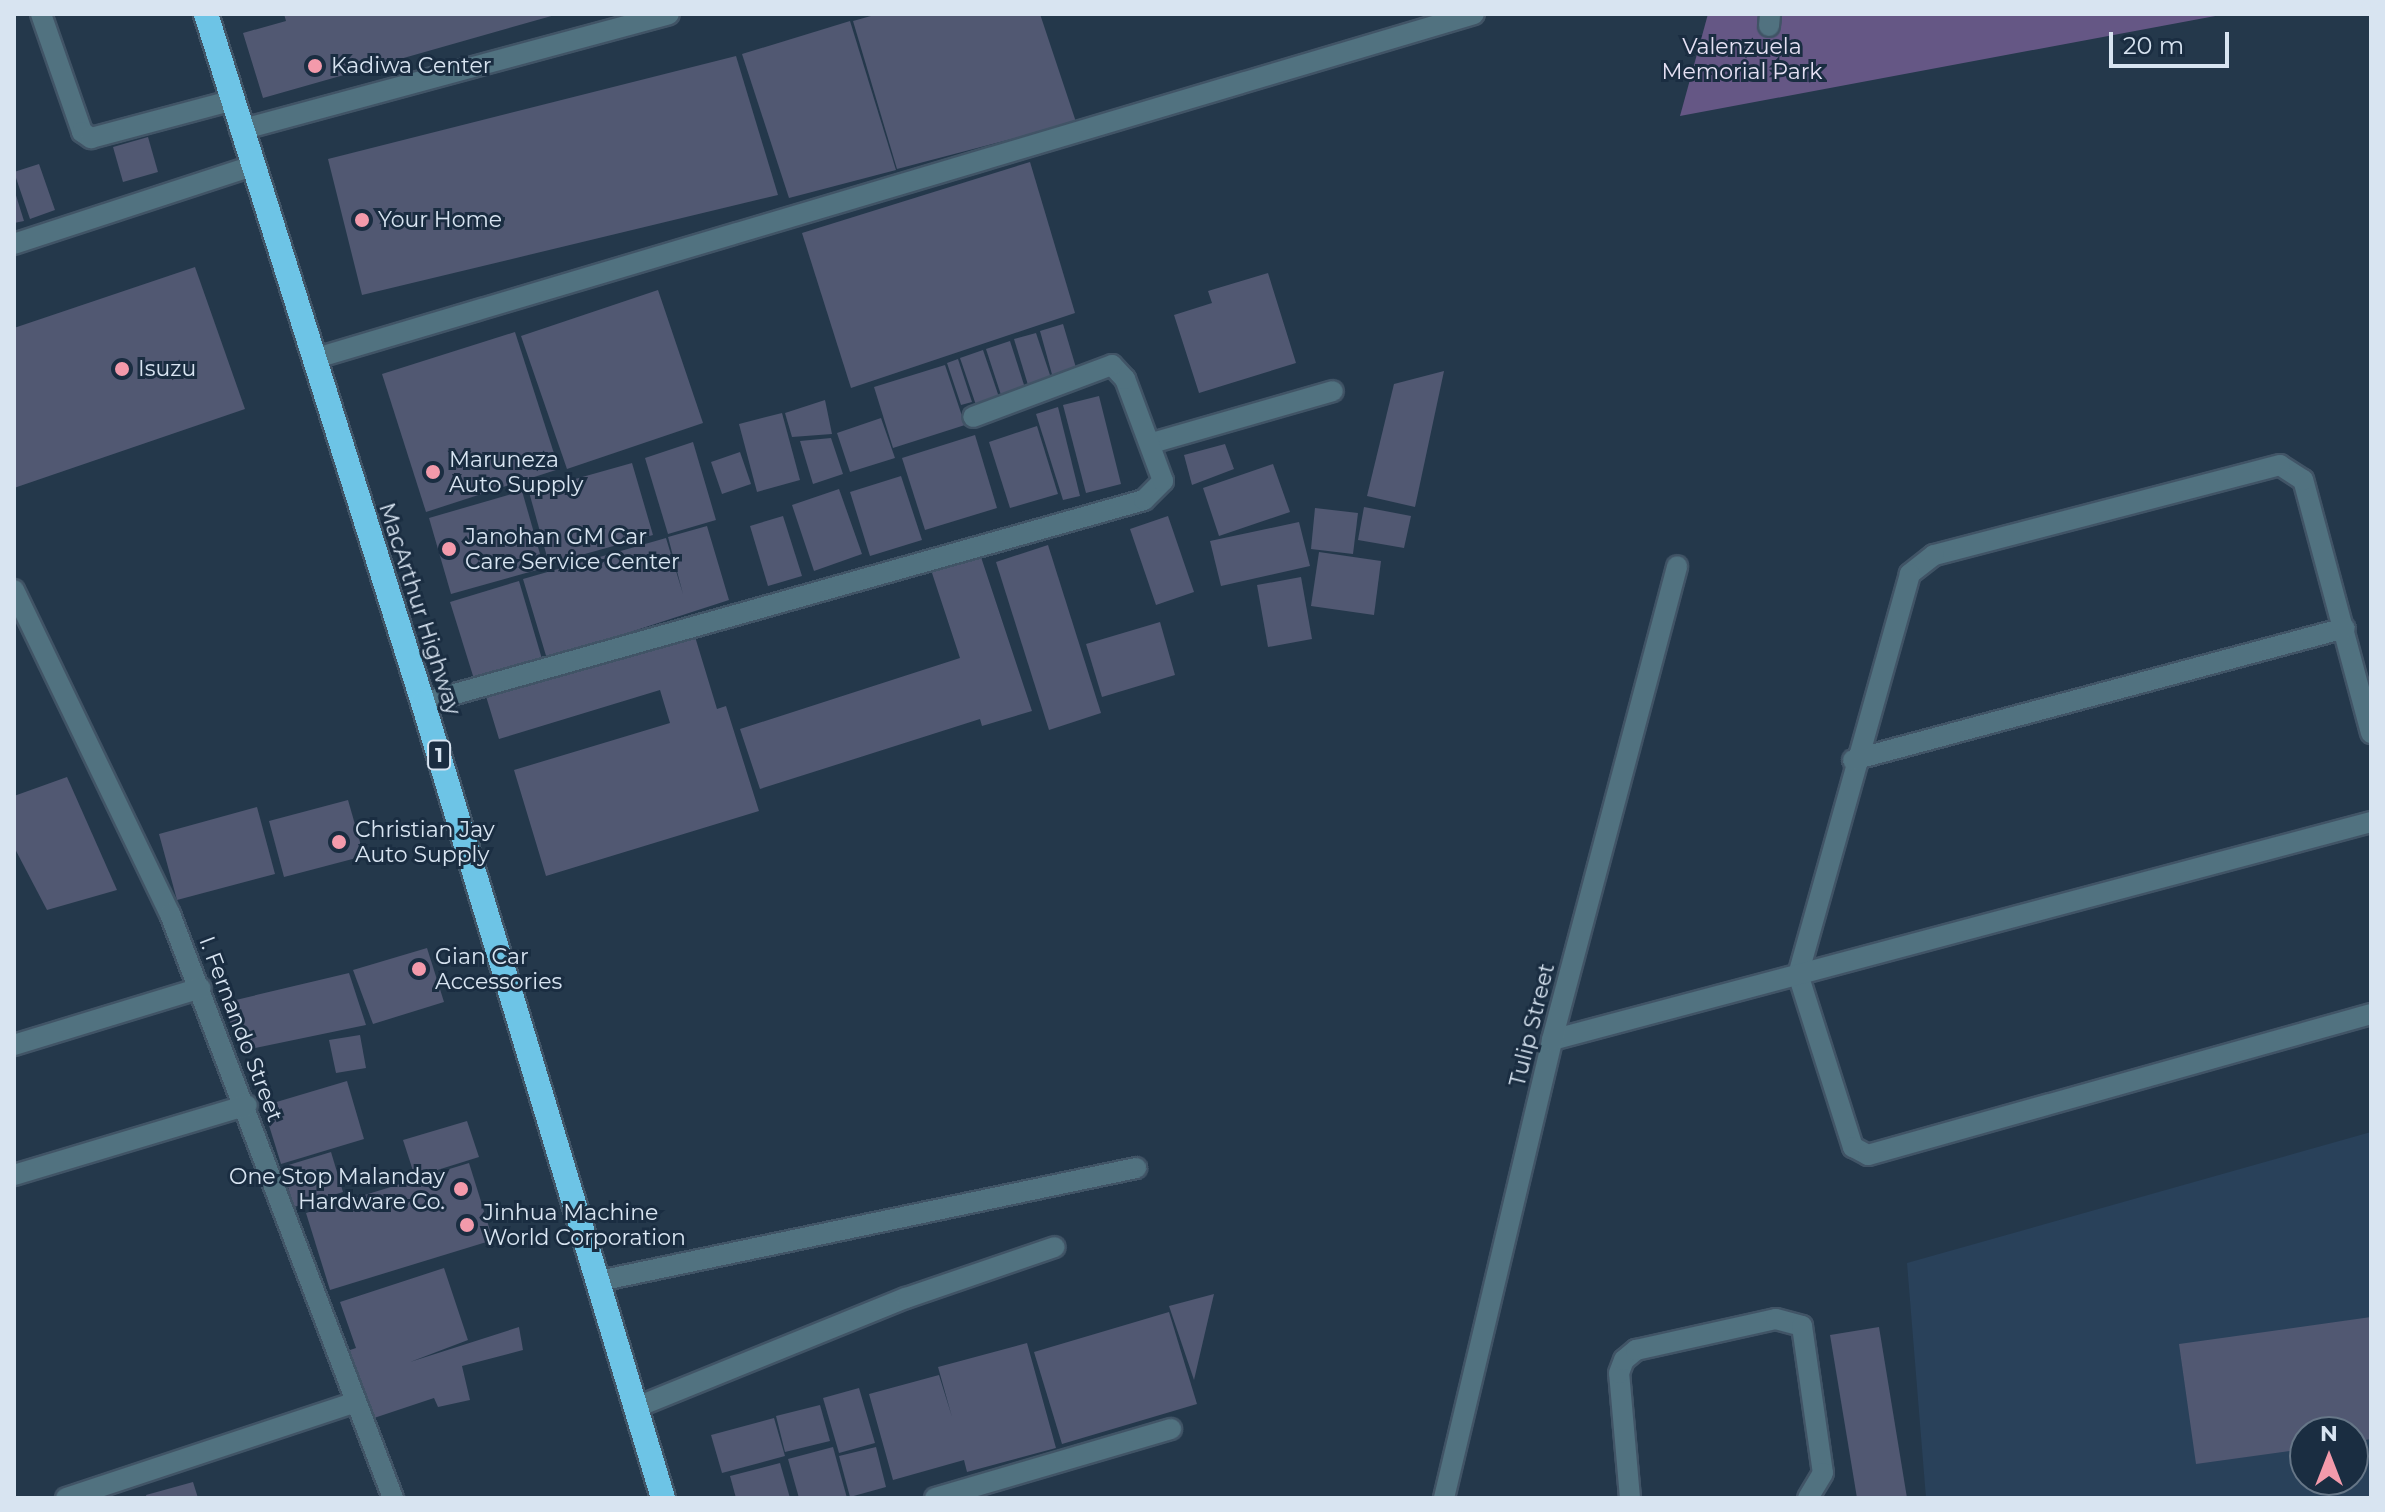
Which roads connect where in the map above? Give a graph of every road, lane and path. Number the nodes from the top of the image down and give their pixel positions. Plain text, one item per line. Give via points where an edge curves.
1 (41, 14) edge
2 (206, 14) edge
3 (669, 14) edge
4 (1474, 14) edge
5 (230, 101) junction
6 (240, 130) junction
7 (250, 167) junction
8 (14, 244) edge
9 (313, 359) junction
10 (1333, 391) dead end
11 (973, 417) dead end
12 (1152, 443) junction
13 (1677, 566) dead end
14 (14, 590) edge
15 (2345, 628) junction
16 (423, 703) junction
17 (2371, 733) edge
18 (1853, 760) junction
19 (2371, 822) edge
20 (1798, 974) junction
21 (200, 988) junction
22 (2371, 1014) edge
23 (1552, 1040) junction
24 (14, 1045) edge
25 (247, 1105) junction
26 (1136, 1168) dead end
27 (14, 1175) edge
28 (1055, 1247) dead end
29 (599, 1281) junction
30 (356, 1402) junction
31 (637, 1407) junction
32 (1171, 1429) dead end
33 (66, 1498) edge
34 (393, 1498) edge
35 (663, 1498) edge
36 (935, 1498) edge
37 (1444, 1498) edge
38 (1630, 1498) edge
39 (1808, 1498) edge

1 - 5 street via 82,132 91,138
2 - 5 highway, MacArthur Highway / 1
3 - 6 street
4 - 9 street
5 - 6 highway, MacArthur Highway / 1
6 - 7 highway, MacArthur Highway / 1
7 - 8 street
7 - 9 highway, MacArthur Highway / 1
9 - 16 highway, MacArthur Highway / 1
10 - 12 street
11 - 12 street via 1112,365 1125,379
12 - 16 street via 1163,481 1144,500
13 - 23 street, Tulip Street
14 - 21 street, I. Fernando Street
15 - 17 street
15 - 18 street
15 - 18 street via 2303,480 2280,465 1934,555 1910,574
16 - 29 highway, MacArthur Highway / 1
18 - 20 street
19 - 20 street
20 - 22 street via 1853,1147 1868,1155
20 - 23 street
21 - 24 street
21 - 25 street, I. Fernando Street
23 - 37 street, Tulip Street
25 - 27 street
25 - 30 street, I. Fernando Street
26 - 29 street
28 - 31 street via 906,1298
29 - 31 highway, MacArthur Highway / 1
30 - 33 street
30 - 34 street, I. Fernando Street
31 - 35 highway, MacArthur Highway / 1
32 - 36 street
38 - 39 street via 1619,1373 1624,1360 1636,1350 1790,1319 1802,1326 1823,1473

